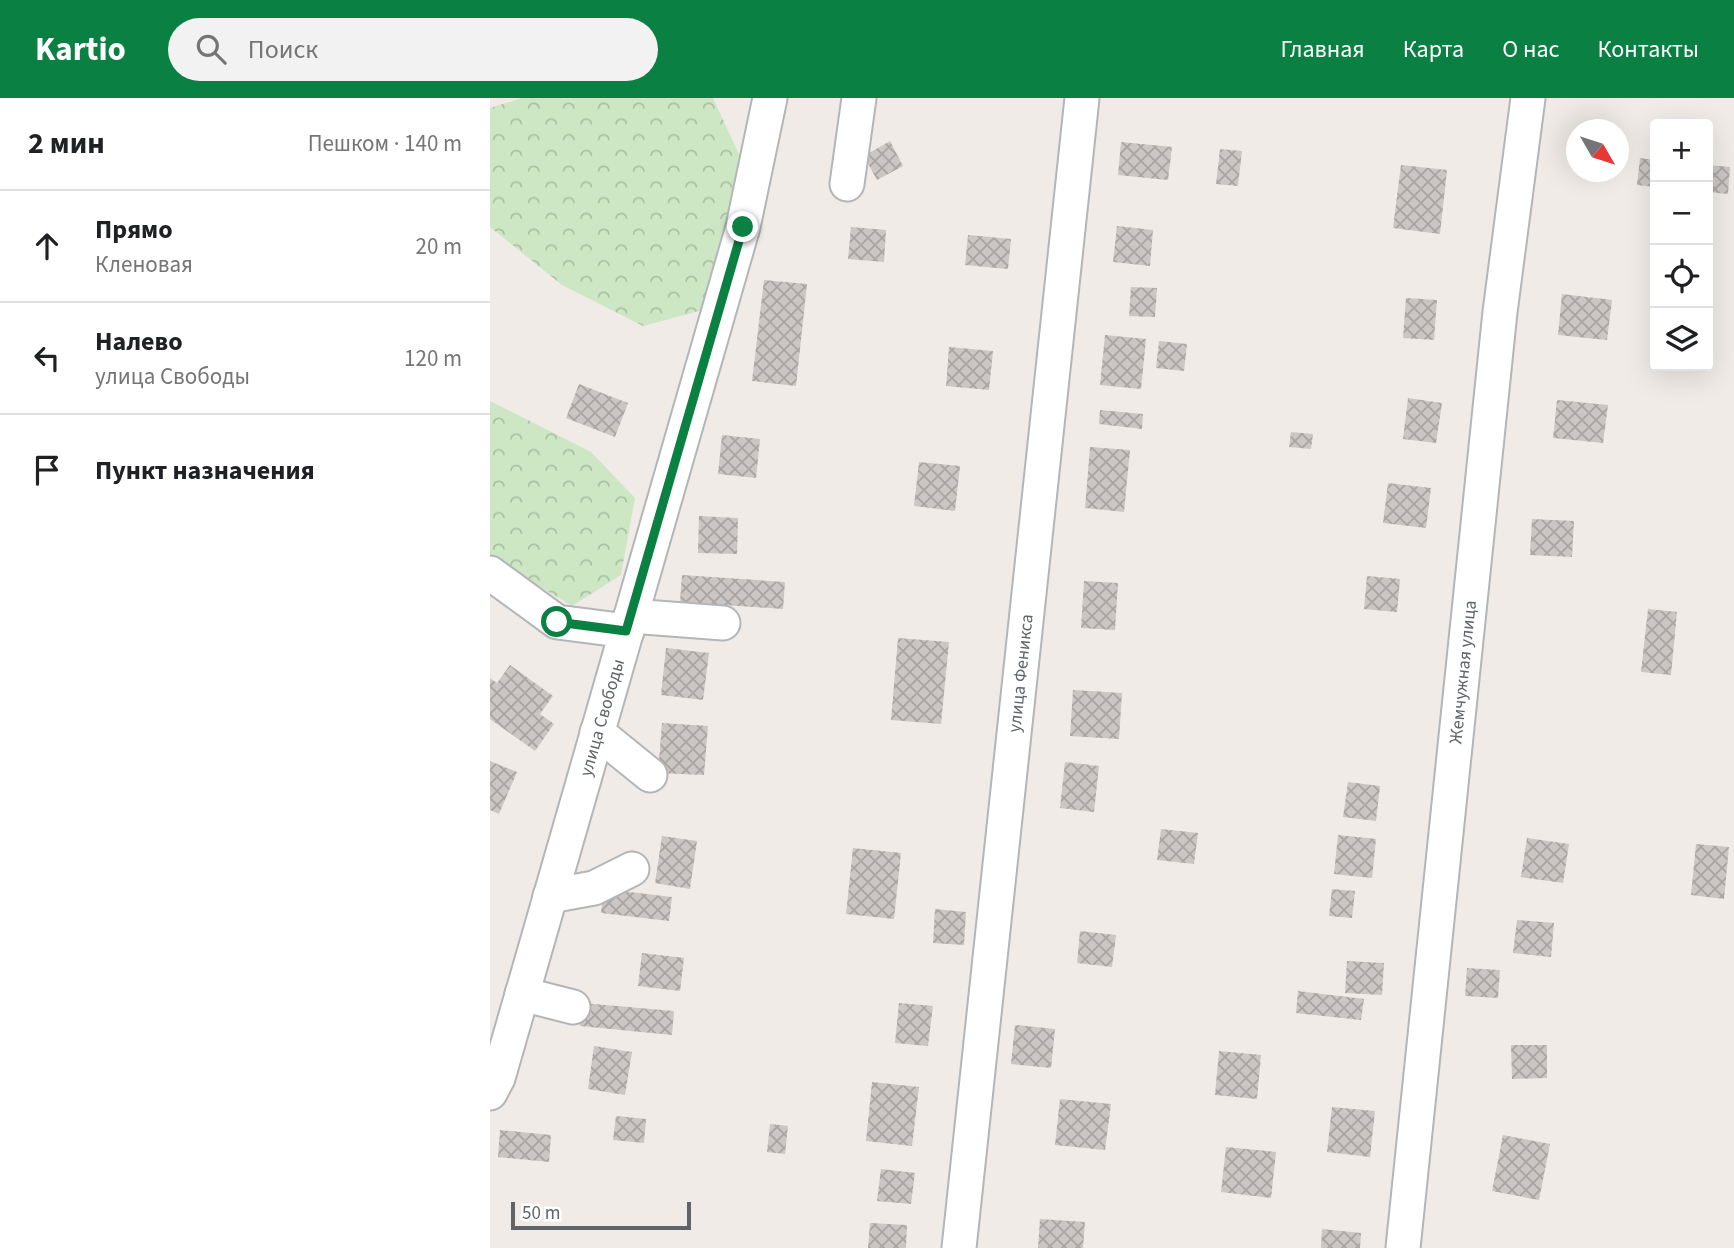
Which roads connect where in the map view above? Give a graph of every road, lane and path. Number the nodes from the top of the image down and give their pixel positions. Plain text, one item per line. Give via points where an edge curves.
1 (770, 98) edge
2 (859, 98) edge
3 (1082, 98) edge
4 (1528, 98) edge
5 (847, 184) dead end
6 (493, 582) edge
7 (723, 622) dead end
8 (629, 624) junction
9 (597, 732) junction
10 (650, 775) dead end
11 (632, 869) dead end
12 (550, 896) junction
13 (522, 994) junction
14 (573, 1007) dead end
15 (490, 1093) edge
16 (959, 1248) edge
17 (1404, 1248) edge

1 - 8 street, улица Свободы via 743,227
2 - 5 street
3 - 16 street, улица Феникса
4 - 17 street, Жемчужная улица via 1500,312
6 - 8 street via 557,622
7 - 8 street
8 - 9 street, улица Свободы
9 - 10 street
9 - 12 street, улица Свободы
11 - 12 street via 594,888
12 - 13 street, улица Свободы
13 - 14 street
13 - 15 street, улица Свободы

